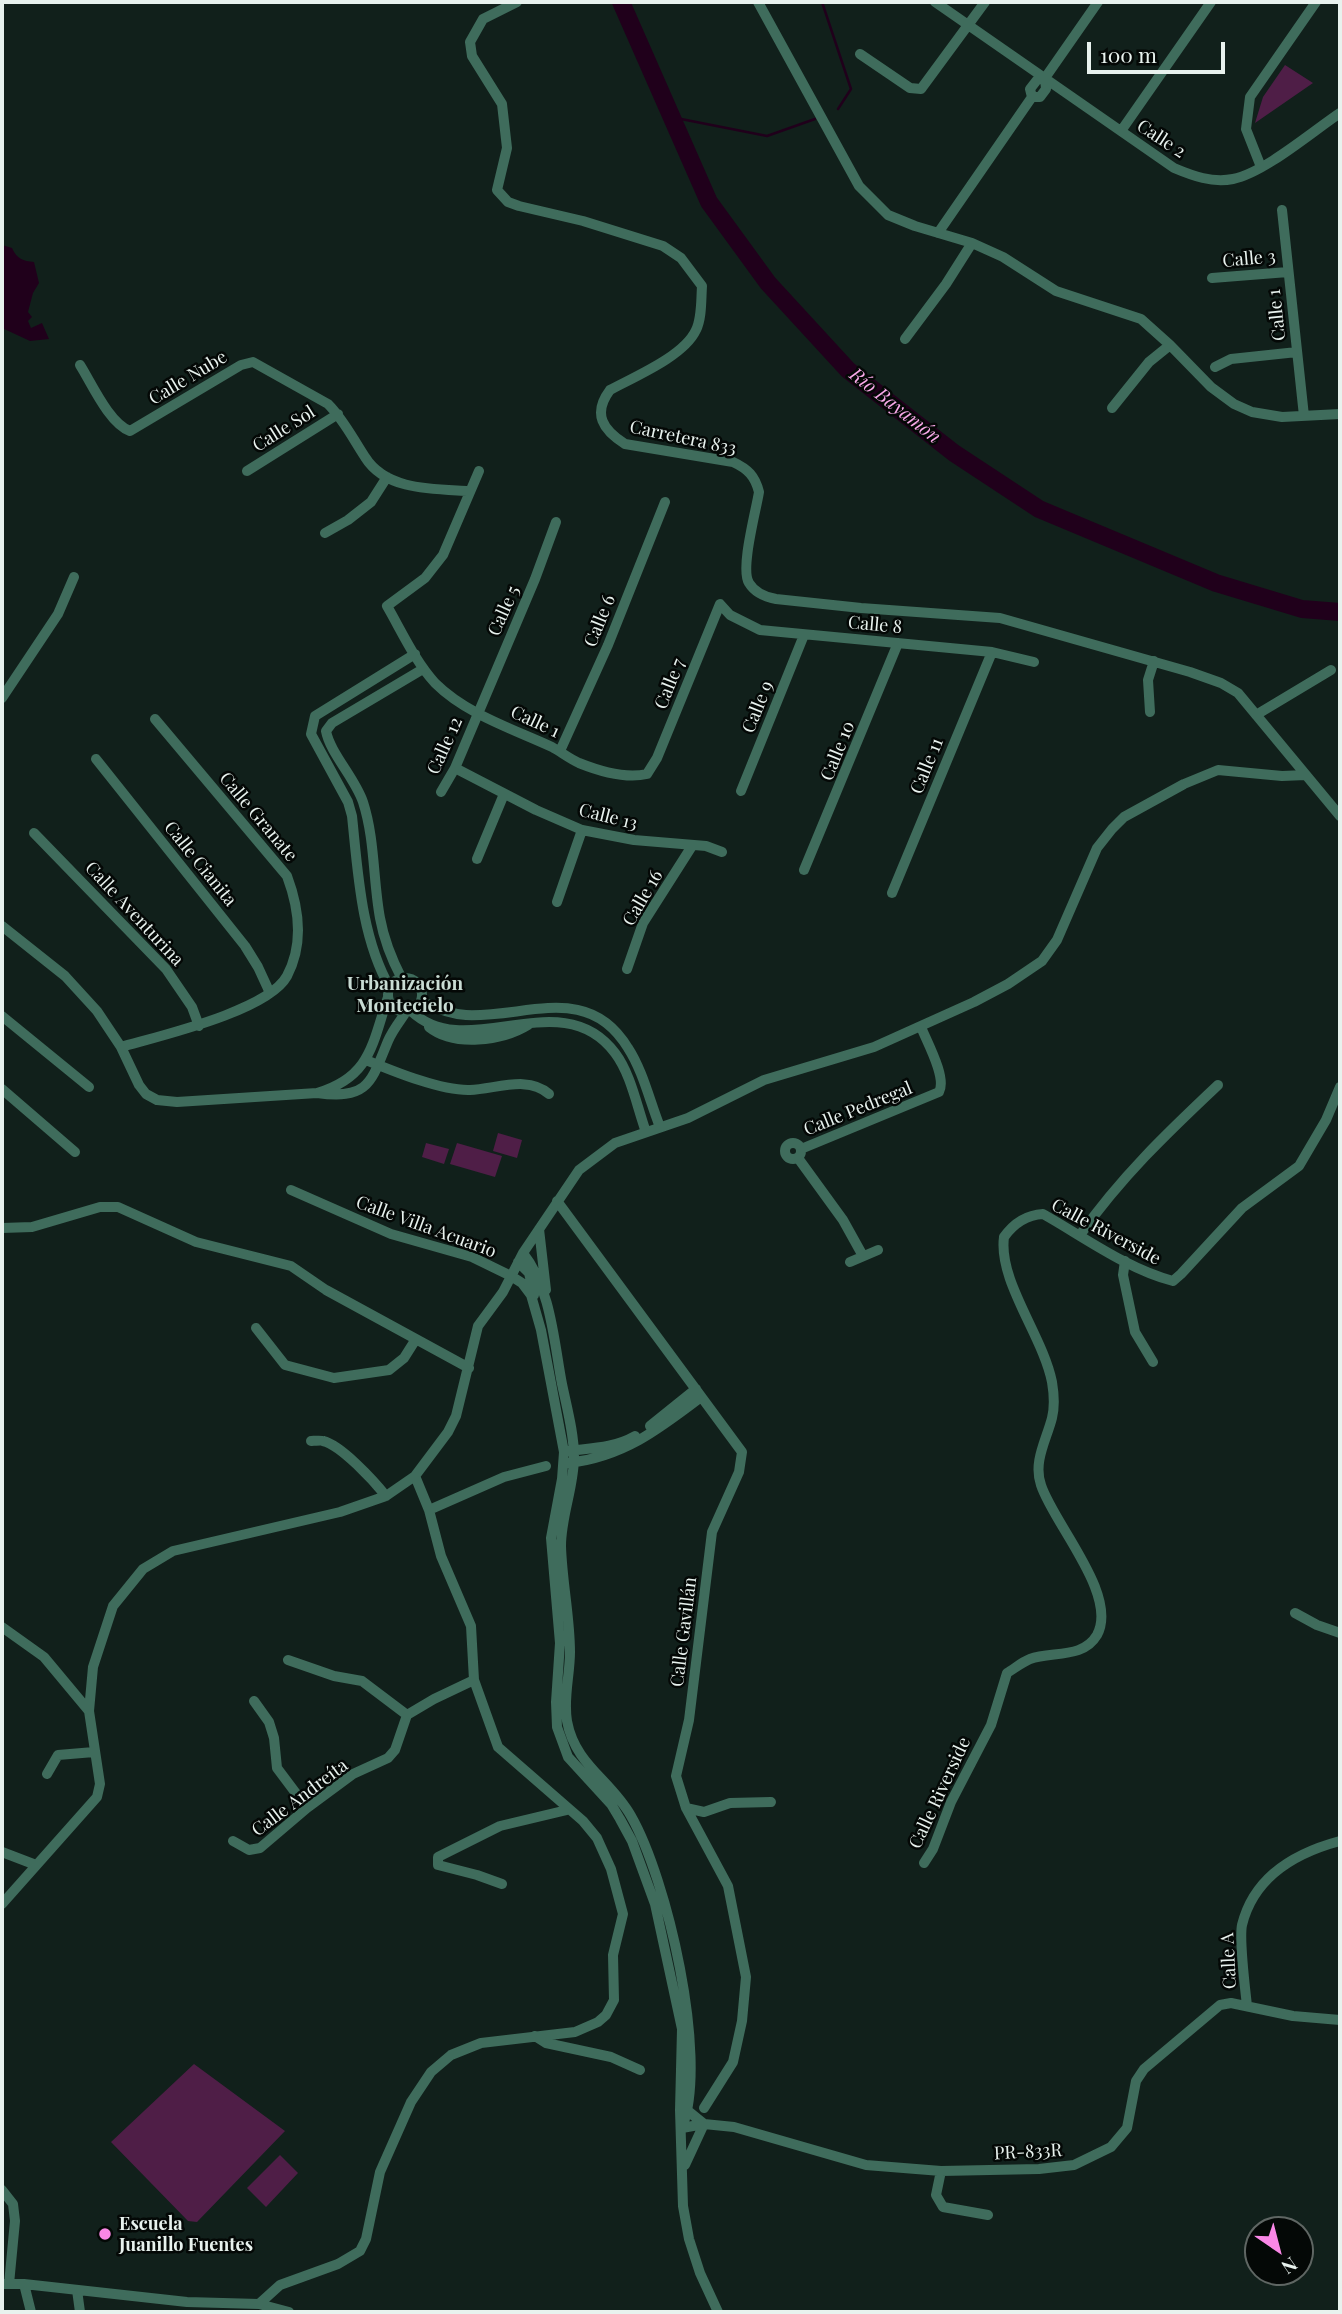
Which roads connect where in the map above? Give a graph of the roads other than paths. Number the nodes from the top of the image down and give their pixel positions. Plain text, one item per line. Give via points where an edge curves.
1 (516, 2) edge
2 (758, 2) edge
3 (935, 2) edge
4 (985, 2) edge
5 (1098, 2) edge
6 (1211, 2) edge
7 (1316, 2) edge
8 (969, 25) junction
9 (860, 54) dead end
10 (1045, 78) junction
11 (1340, 113) edge
12 (1121, 131) junction
13 (1261, 167) junction
14 (1282, 210) dead end
15 (938, 233) junction
16 (972, 243) junction
17 (1288, 272) junction
18 (1212, 278) dead end
19 (905, 339) dead end
20 (1170, 345) junction
21 (1297, 352) junction
22 (80, 365) dead end
23 (1216, 367) dead end
24 (1112, 408) dead end
25 (338, 414) junction
26 (1340, 414) edge
27 (1304, 416) junction
28 (247, 471) dead end
29 (479, 471) dead end
30 (387, 477) junction
31 (469, 491) junction
32 (664, 502) dead end
33 (556, 522) dead end
34 (325, 533) dead end
35 (74, 577) dead end
36 (720, 604) joint
37 (804, 635) junction
38 (898, 643) junction
39 (992, 652) junction
40 (415, 654) junction
41 (1154, 661) junction
42 (1034, 662) dead end
43 (423, 669) junction
44 (1331, 670) dead end
45 (2, 698) edge
46 (477, 712) junction
47 (1150, 712) dead end
48 (1256, 715) junction
49 (155, 719) dead end
50 (560, 751) junction
51 (96, 759) dead end
52 (455, 768) junction
53 (647, 775) joint
54 (1306, 775) junction
55 (741, 791) dead end
56 (441, 792) dead end
57 (504, 794) junction
58 (1340, 816) edge
59 (582, 830) junction
60 (34, 833) dead end
61 (692, 846) junction
62 (722, 852) dead end
63 (478, 859) dead end
64 (804, 870) dead end
65 (891, 893) dead end
66 (557, 902) dead end
67 (2, 926) edge
68 (627, 969) dead end
69 (402, 979) junction
70 (270, 993) junction
71 (389, 993) junction
72 (421, 1000) junction
73 (408, 1012) junction
74 (2, 1016) edge
75 (199, 1026) junction
76 (921, 1027) junction
77 (121, 1047) junction
78 (366, 1060) junction
79 (379, 1066) junction
80 (1218, 1085) dead end
81 (89, 1087) dead end
82 (1340, 1087) edge
83 (2, 1089) edge
84 (317, 1093) junction
85 (549, 1094) dead end
86 (660, 1127) junction
87 (646, 1132) junction
88 (75, 1152) dead end
89 (291, 1190) dead end
90 (557, 1201) junction
91 (2, 1228) edge
92 (539, 1229) junction
93 (1080, 1235) junction
94 (878, 1250) dead end
95 (863, 1256) junction
96 (521, 1258) junction
97 (1125, 1261) junction
98 (850, 1262) dead end
99 (511, 1276) junction
100 (548, 1311) junction
101 (537, 1315) junction
102 (256, 1328) dead end
103 (416, 1339) junction
104 (1153, 1362) dead end
105 (469, 1368) junction
106 (699, 1393) junction
107 (311, 1441) dead end
108 (569, 1451) junction
109 (569, 1463) junction
110 (546, 1466) dead end
111 (415, 1476) junction
112 (386, 1496) junction
113 (429, 1510) junction
114 (1295, 1613) dead end
115 (2, 1627) edge
116 (1340, 1633) edge
117 (288, 1660) dead end
118 (474, 1680) junction
119 (254, 1701) dead end
120 (89, 1711) junction
121 (407, 1715) junction
122 (94, 1752) junction
123 (47, 1774) dead end
124 (771, 1802) dead end
125 (307, 1808) junction
126 (686, 1808) junction
127 (567, 1810) junction
128 (233, 1840) dead end
129 (1340, 1841) edge
130 (2, 1852) edge
131 (925, 1863) dead end
132 (36, 1865) junction
133 (502, 1884) dead end
134 (2, 1904) edge
135 (1247, 2006) junction
136 (1340, 2020) edge
137 (535, 2035) junction
138 (640, 2070) dead end
139 (704, 2108) dead end
140 (688, 2111) junction
141 (704, 2124) junction
142 (682, 2128) junction
143 (683, 2168) junction
144 (941, 2172) junction
145 (2, 2190) edge
146 (988, 2215) dead end
147 (6, 2284) edge
148 (24, 2284) junction
149 (77, 2290) junction
150 (259, 2304) junction
151 (206, 2307) edge
152 (31, 2312) edge
153 (79, 2312) edge
154 (289, 2312) edge
155 (718, 2312) edge

1 - 41 street, Carretera 833 via 483,19 470,42 472,56 502,104 507,148 497,190 519,206 583,220 663,246 681,258 702,286 697,329 685,347 610,390 600,413 612,436 625,444 733,462 756,479 759,492 745,574 755,590 788,601 1000,618
2 - 15 street via 859,186 888,215
3 - 8 street
4 - 8 street
5 - 10 street
6 - 12 street
7 - 13 street via 1250,97 1246,129
8 - 9 street via 921,89 910,88
8 - 10 street
10 - 12 street, Calle 2
10 - 15 street via 1030,89 1032,97
11 - 13 street, Calle 2
12 - 13 street, Calle 2 via 1174,168 1199,178 1233,179
14 - 17 street, Calle 1
15 - 16 street
16 - 19 street
16 - 20 street via 1056,291 1140,319
17 - 18 street, Calle 3
17 - 21 street, Calle 1
20 - 24 street via 1149,362
20 - 27 street via 1234,404 1267,415
21 - 23 street via 1231,359
21 - 27 street, Calle 1
22 - 25 street, Calle Nube via 111,417 120,428 130,431 253,362
25 - 28 street, Calle Sol
25 - 30 street, Calle Nube via 366,460
26 - 27 street
29 - 31 street
30 - 31 street, Calle Nube via 417,488
30 - 34 street via 371,502
31 - 40 street, Calle 1 via 443,555 425,578 387,606
32 - 50 street, Calle 6
33 - 46 street, Calle 5
35 - 45 street via 58,614
36 - 37 street, Calle 8 via 730,615 760,630
36 - 53 street, Calle 7
37 - 38 street, Calle 8
37 - 55 street, Calle 9
38 - 39 street, Calle 8
38 - 64 street, Calle 10
39 - 42 street, Calle 8
39 - 65 street, Calle 11
40 - 43 street, Calle 1
40 - 71 street via 314,716 311,734 348,802 367,923
41 - 47 street via 1148,680
41 - 48 street, Carretera 833 via 1221,683 1238,693
43 - 46 street, Calle 1 via 437,685
43 - 69 street via 332,723 326,731 363,803 380,919
44 - 48 street
46 - 50 street, Calle 1
46 - 52 street, Calle 12
48 - 54 street, Carretera 833
49 - 70 street, Calle Granate via 287,876 299,926 287,977
50 - 53 street, Calle 1 via 601,770
51 - 70 street, Calle Cianita via 245,946
52 - 56 street, Calle 12
52 - 57 street, Calle 13
54 - 58 street, Carretera 833
54 - 76 street via 1218,770 1124,817 1097,848 1057,940 1042,961 1008,984
57 - 59 street, Calle 13
57 - 63 street
59 - 61 street, Calle 13
59 - 66 street
60 - 75 street, Calle Aventurina via 166,969
61 - 62 street, Calle 13
61 - 68 street, Calle 16 via 643,923
67 - 77 street via 65,976
69 - 71 street
69 - 72 street via 419,986
70 - 75 street, Calle Granate
71 - 73 street via 396,1010
71 - 78 street
72 - 73 street
72 - 86 street via 436,1009 467,1015 557,1007 595,1016 627,1046
73 - 79 street via 388,1039
73 - 87 street via 457,1031 557,1022 592,1032 620,1061
74 - 81 street
75 - 77 street, Calle Granate
76 - 86 street via 764,1080
76 - 95 street, Calle Pedregal via 941,1077 939,1092 800,1153
77 - 84 street via 139,1085 157,1100
78 - 79 street
78 - 84 street via 341,1084
79 - 84 street via 353,1093
79 - 85 street via 458,1089 527,1084
80 - 93 street via 1152,1146
82 - 97 street, Calle Riverside via 1299,1166 1242,1208 1181,1274 1172,1281
83 - 88 street
86 - 87 street
87 - 90 street via 615,1143 579,1170
89 - 99 street, Calle Villa Acuario via 391,1234 472,1257
90 - 92 street
90 - 106 street, Calle Gavillán
91 - 103 street via 32,1227 118,1207 196,1242 291,1266
92 - 96 street
92 - 100 street
93 - 97 street, Calle Riverside
93 - 131 street, Calle Riverside via 1043,1214 1031,1214 1009,1230 1002,1248 1052,1384 1053,1416 1039,1459 1041,1485 1090,1576 1103,1616 1096,1636 1083,1650 1029,1659 1007,1673 991,1725
94 - 95 street
95 - 98 street
96 - 99 street
96 - 100 street via 535,1270
96 - 101 street via 531,1280
97 - 104 street via 1135,1332
99 - 101 street via 526,1288
99 - 105 street via 478,1326
100 - 108 street
101 - 108 street
102 - 103 street via 285,1365 334,1378 389,1370 404,1359
103 - 105 street
105 - 111 street via 456,1416
106 - 108 street via 626,1441
106 - 109 street via 654,1432 626,1448
106 - 126 street, Calle Gavillán via 741,1452 739,1472 712,1532 689,1720 676,1776
107 - 112 street via 322,1440 335,1448
108 - 109 street
109 - 140 street via 562,1534 570,1639 568,1723 578,1753 621,1800 642,1836 663,1899 686,2003 691,2052
109 - 142 street via 551,1538 560,1643 557,1727 568,1757 620,1819 655,1904 682,2029
110 - 113 street via 505,1477
111 - 112 street
111 - 113 street
112 - 120 street via 338,1513 173,1551 143,1569 113,1606 93,1667
113 - 118 street via 441,1556 471,1626
114 - 116 street
115 - 120 street via 44,1657
117 - 121 street via 362,1681
118 - 121 street
118 - 127 street via 498,1747
119 - 125 street via 269,1722 277,1768
120 - 122 street
121 - 125 street, Calle Andreíta via 388,1758 353,1774
122 - 123 street via 58,1755
122 - 132 street via 100,1784 97,1797
124 - 126 street via 730,1803 704,1812
125 - 128 street, Calle Andreíta via 260,1848 249,1850
126 - 139 street, Calle Gavillán via 728,1886 747,1977 733,2062
127 - 133 street via 500,1826 438,1857 438,1866
127 - 137 street via 597,1838 617,1887 623,1914 613,1955 614,2000 598,2022 575,2032
129 - 135 street, Calle A via 1287,1862 1269,1874 1252,1898 1241,1927
130 - 132 street
132 - 134 street
135 - 136 street, PR-833R / PR-833R
135 - 144 street, PR-833R / PR-833R via 1220,2005 1144,2069 1136,2081 1127,2128 1111,2147 1074,2165
137 - 138 street via 546,2043 611,2057
137 - 150 street via 481,2043 451,2055 431,2071 411,2102 380,2172 360,2251 332,2267 280,2285
140 - 141 street
140 - 142 street
141 - 142 street, PR-833R / PR-833R
141 - 143 street
141 - 144 street, PR-833R / PR-833R via 734,2127 866,2165
142 - 143 street
143 - 155 street via 689,2239
144 - 146 street via 936,2195 943,2207
145 - 147 street via 13,2204 15,2221
147 - 148 street
148 - 149 street
148 - 152 street
149 - 151 street
149 - 153 street
150 - 151 street
150 - 154 street

